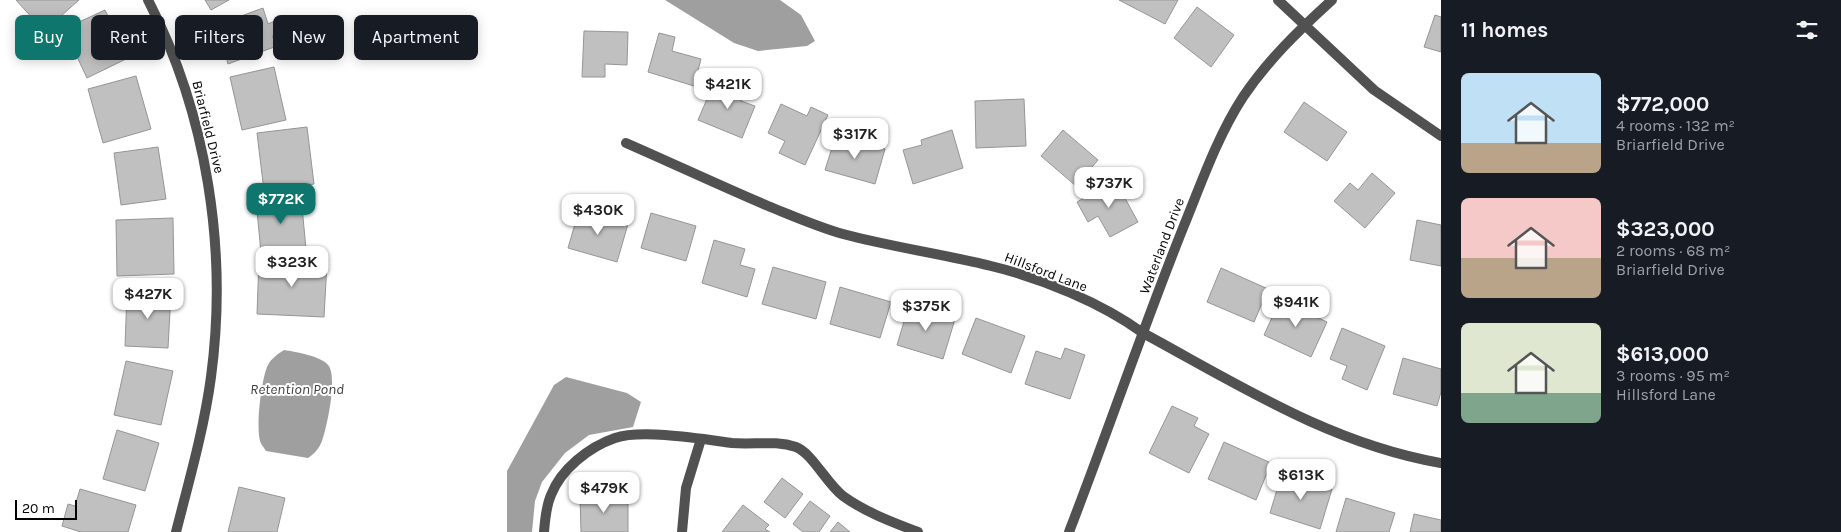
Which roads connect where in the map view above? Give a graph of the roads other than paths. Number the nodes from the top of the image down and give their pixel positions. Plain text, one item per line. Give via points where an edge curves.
1 (148, 0) edge
2 (1278, 0) edge
3 (1332, 0) edge
4 (1305, 24) junction
5 (1441, 136) edge
6 (626, 143) dead end
7 (1143, 334) junction
8 (701, 439) junction
9 (1441, 463) edge
10 (176, 532) edge
11 (544, 532) edge
12 (682, 532) edge
13 (918, 532) edge
14 (1069, 532) edge

1 - 10 street, Briarfield Drive via 176,60 194,119 214,223 217,306 211,377
2 - 4 street
3 - 4 street, Waterland Drive
4 - 5 street via 1374,90
4 - 7 street, Waterland Drive via 1271,59 1248,90 1219,142
6 - 7 street, Hillsford Lane via 747,197 841,233 1030,277 1122,318
7 - 9 street, Hillsford Lane via 1310,423 1394,453
7 - 14 street, Waterland Drive
8 - 11 street via 641,435 616,438 594,448 576,461 559,480 551,494
8 - 12 street via 686,488
8 - 13 street via 737,443 776,442 796,447 804,451 842,495 866,510

